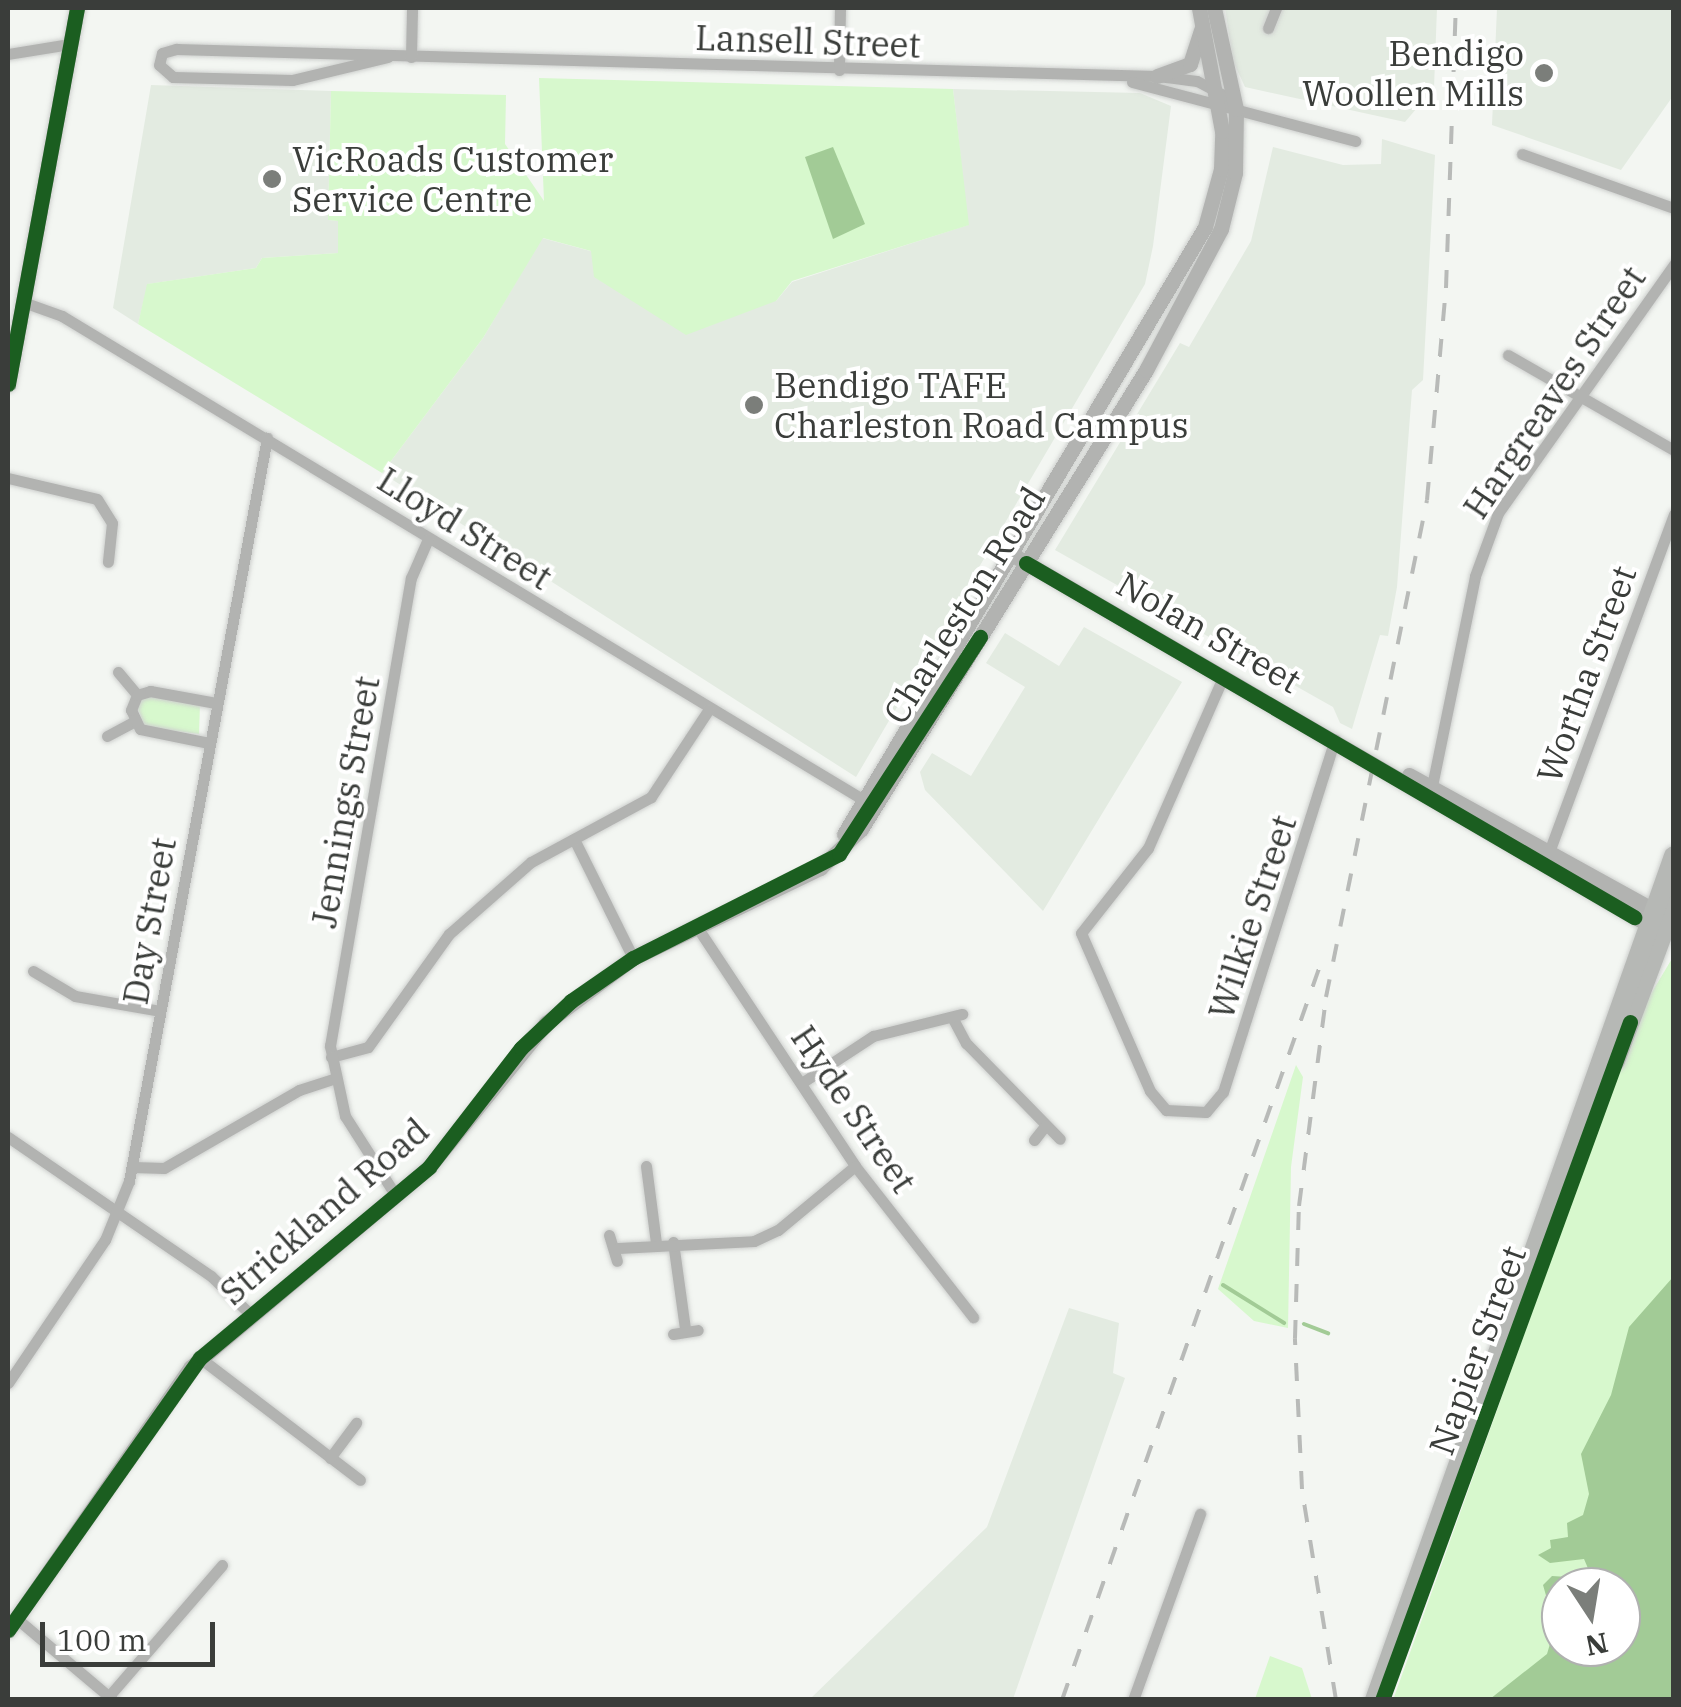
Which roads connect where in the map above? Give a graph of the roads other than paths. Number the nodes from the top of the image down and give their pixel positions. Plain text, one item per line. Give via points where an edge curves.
1 (76, 8) edge
2 (412, 8) edge
3 (840, 8) edge
4 (1214, 8) edge
5 (1276, 8) edge
6 (1200, 16) edge
7 (1268, 28) dead end
8 (70, 44) junction
9 (8, 54) edge
10 (388, 56) junction
11 (411, 57) junction
12 (839, 70) junction
13 (1157, 76) junction
14 (1107, 78) junction
15 (1227, 101) junction
16 (1355, 141) dead end
17 (1522, 154) dead end
18 (1674, 208) edge
19 (1674, 264) edge
20 (23, 302) junction
21 (1508, 355) dead end
22 (8, 379) edge
23 (1580, 394) junction
24 (266, 438) junction
25 (1674, 450) edge
26 (1064, 466) junction
27 (1079, 475) junction
28 (8, 478) edge
29 (1674, 514) edge
30 (428, 539) junction
31 (1010, 554) junction
32 (108, 562) dead end
33 (1026, 563) junction
34 (118, 672) dead end
35 (1224, 675) junction
36 (137, 695) junction
37 (216, 703) junction
38 (709, 709) junction
39 (133, 722) junction
40 (107, 736) dead end
41 (1336, 738) junction
42 (209, 743) junction
43 (1430, 791) junction
44 (870, 804) junction
45 (574, 839) junction
46 (1674, 856) edge
47 (1546, 857) junction
48 (1665, 922) edge
49 (697, 926) junction
50 (633, 958) junction
51 (33, 971) dead end
52 (160, 1011) junction
53 (330, 1057) junction
54 (333, 1079) junction
55 (803, 1082) junction
56 (1046, 1126) junction
57 (8, 1137) edge
58 (1060, 1139) dead end
59 (1034, 1140) dead end
60 (646, 1166) dead end
61 (854, 1166) junction
62 (132, 1167) junction
63 (396, 1196) junction
64 (119, 1213) junction
65 (608, 1235) dead end
66 (674, 1242) junction
67 (656, 1243) junction
68 (250, 1314) junction
69 (973, 1317) dead end
70 (672, 1334) dead end
71 (200, 1358) junction
72 (8, 1383) edge
73 (356, 1423) dead end
74 (330, 1458) junction
75 (360, 1480) dead end
76 (1200, 1514) dead end
77 (222, 1565) dead end
78 (12, 1624) edge
79 (111, 1698) edge
80 (1133, 1700) edge
81 (1378, 1700) edge

1 - 8 street
2 - 11 street
3 - 12 street
4 - 15 street
5 - 7 street
6 - 13 street via 1190,64
6 - 15 street
8 - 9 street
8 - 20 street
10 - 10 street, Lansell Street via 299,80 173,77 158,64 162,53 176,49
10 - 11 street, Lansell Street
11 - 12 street, Lansell Street
12 - 14 street, Lansell Street
13 - 14 street, Lansell Street
13 - 15 street, Lansell Street
14 - 15 street, Lansell Street
15 - 16 street, Lansell Street
15 - 26 street, Charleston Road via 1221,169 1206,227
15 - 27 street, Charleston Road via 1235,172 1221,229
17 - 18 street
19 - 23 street, Hargreaves Street
20 - 22 street
20 - 24 street, Lloyd Street via 62,316
21 - 23 street
23 - 25 street
23 - 43 street, Hargreaves Street via 1488,535
24 - 30 street, Lloyd Street
24 - 37 street, Day Street
26 - 27 street
26 - 31 street, Charleston Road
27 - 33 street, Charleston Road
28 - 32 street via 97,499 112,523
29 - 47 street, Wortha Street
30 - 38 street, Lloyd Street
30 - 53 street, Jennings Street via 411,578
31 - 33 street, Nolan Street
31 - 44 street, Charleston Road
33 - 35 street, Nolan Street
33 - 44 street, Charleston Road
34 - 36 street
35 - 41 street, Nolan Street
35 - 41 street, Wilkie Street via 1148,848 1080,935 1155,1099 1182,1116 1213,1110
36 - 37 street
36 - 39 street
37 - 42 street, Day Street
38 - 44 street, Lloyd Street
38 - 45 street via 652,797
39 - 40 street
39 - 42 street via 143,730
41 - 43 street, Nolan Street
42 - 52 street, Day Street
43 - 47 street, Nolan Street
44 - 49 street, Strickland Road via 796,879
45 - 50 street
45 - 53 street via 531,862 459,923 368,1048
46 - 48 highway, Napier Street
47 - 48 street, Nolan Street
48 - 81 highway, Napier Street
49 - 50 street, Strickland Road
49 - 55 street, Hyde Street
50 - 63 street, Strickland Road via 533,1036 457,1136
51 - 52 street via 75,996
52 - 62 street, Day Street
53 - 54 street, Jennings Street
54 - 62 street via 298,1090 164,1168
54 - 63 street, Jennings Street via 352,1131
55 - 56 street via 874,1036 957,1015 966,1043
55 - 61 street, Hyde Street
56 - 58 street
56 - 59 street
57 - 64 street
60 - 67 street
61 - 66 street via 762,1238
61 - 69 street, Hyde Street
62 - 64 street, Day Street
63 - 68 street, Strickland Road
64 - 68 street via 218,1281
64 - 72 street, Day Street
65 - 67 street via 618,1255
66 - 67 street
66 - 70 street via 691,1330
68 - 71 street, Strickland Road
71 - 74 street
71 - 78 street, Strickland Road
73 - 74 street
74 - 75 street
76 - 80 street
77 - 79 street
78 - 79 street

